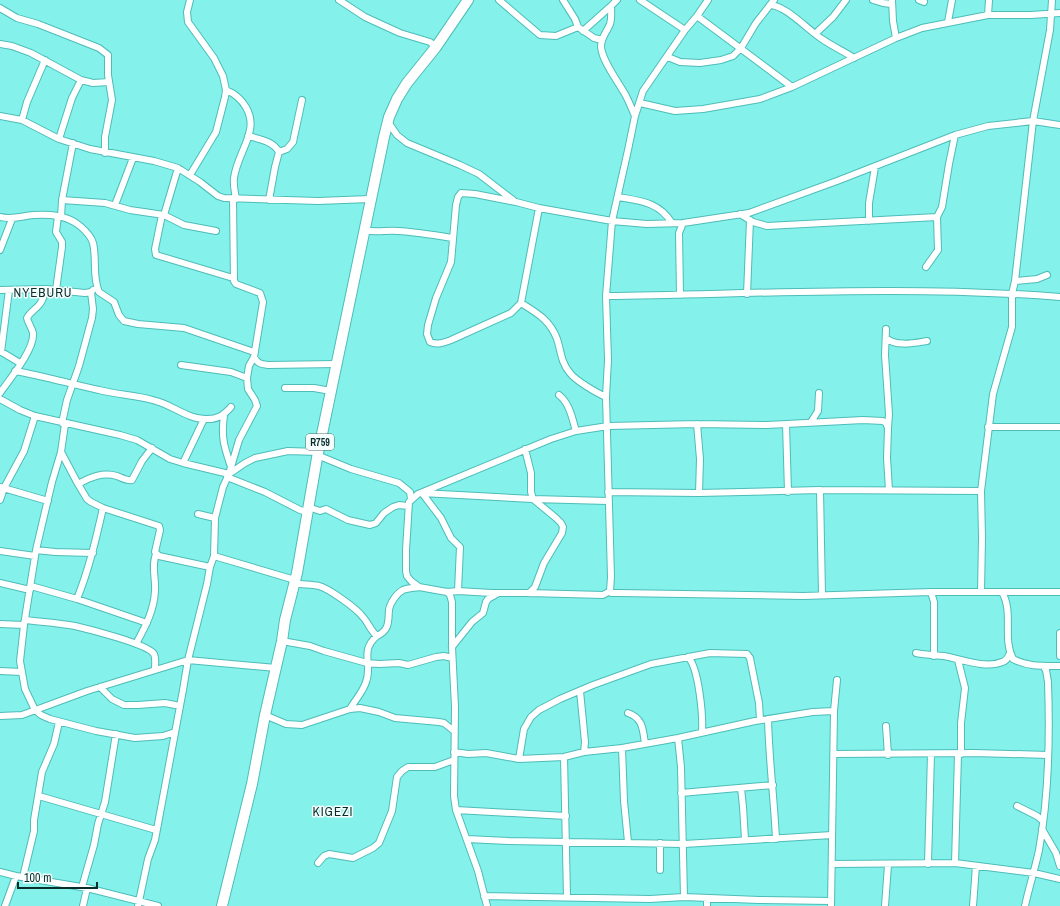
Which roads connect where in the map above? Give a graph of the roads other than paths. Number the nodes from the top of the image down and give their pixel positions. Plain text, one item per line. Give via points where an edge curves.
1 (190, 0) edge
2 (339, 0) edge
3 (468, 0) edge
4 (499, 0) edge
5 (563, 0) edge
6 (617, 0) edge
7 (640, 0) edge
8 (708, 0) edge
9 (846, 0) edge
10 (873, 0) edge
11 (952, 0) edge
12 (989, 0) edge
13 (1052, 0) edge
14 (772, 2) edge
15 (892, 2) edge
16 (611, 6) junction
17 (0, 8) edge
18 (1060, 13) edge
19 (1051, 14) junction
20 (988, 15) junction
21 (697, 16) junction
22 (948, 22) junction
23 (580, 29) junction
24 (684, 30) junction
25 (815, 34) junction
26 (896, 38) junction
27 (602, 40) junction
28 (0, 44) edge
29 (436, 47) junction
30 (741, 48) junction
31 (668, 57) junction
32 (854, 58) junction
33 (45, 60) junction
34 (81, 80) junction
35 (109, 82) junction
36 (792, 87) junction
37 (226, 90) junction
38 (302, 100) dead end
39 (640, 103) junction
40 (0, 116) edge
41 (634, 116) junction
42 (22, 120) junction
43 (388, 122) junction
44 (1033, 122) junction
45 (1060, 125) edge
46 (955, 135) junction
47 (248, 136) junction
48 (59, 139) junction
49 (73, 143) junction
50 (279, 152) junction
51 (105, 153) junction
52 (133, 158) junction
53 (875, 166) junction
54 (178, 168) junction
55 (190, 175) junction
56 (618, 197) junction
57 (234, 199) junction
58 (370, 199) junction
59 (62, 200) junction
60 (269, 200) junction
61 (516, 202) junction
62 (115, 205) junction
63 (538, 208) junction
64 (740, 214) junction
65 (163, 215) junction
66 (60, 216) junction
67 (0, 217) edge
68 (937, 217) junction
69 (12, 219) junction
70 (750, 220) junction
71 (612, 221) junction
72 (869, 221) junction
73 (672, 223) junction
74 (683, 223) junction
75 (363, 230) junction
76 (216, 231) dead end
77 (452, 238) junction
78 (0, 250) edge
79 (926, 266) dead end
80 (1047, 275) dead end
81 (233, 278) junction
82 (1015, 281) junction
83 (96, 283) junction
84 (46, 289) junction
85 (0, 290) edge
86 (9, 290) junction
87 (56, 290) junction
88 (90, 292) junction
89 (747, 294) junction
90 (1012, 294) junction
91 (680, 295) junction
92 (606, 296) junction
93 (1060, 298) edge
94 (521, 303) junction
95 (886, 329) dead end
96 (886, 338) junction
97 (927, 341) dead end
98 (1, 352) edge
99 (254, 355) junction
100 (20, 363) junction
101 (336, 364) junction
102 (181, 365) dead end
103 (15, 371) junction
104 (248, 378) junction
105 (72, 384) junction
106 (285, 388) dead end
107 (331, 391) junction
108 (819, 393) dead end
109 (559, 395) dead end
110 (606, 397) junction
111 (0, 398) edge
112 (231, 407) dead end
113 (224, 415) junction
114 (35, 416) junction
115 (204, 419) junction
116 (811, 422) junction
117 (64, 423) junction
118 (696, 424) junction
119 (786, 424) junction
120 (608, 426) junction
121 (988, 427) junction
122 (888, 428) junction
123 (1060, 428) edge
124 (576, 431) junction
125 (152, 448) junction
126 (525, 449) junction
127 (61, 452) junction
128 (318, 454) junction
129 (183, 463) junction
130 (231, 466) junction
131 (228, 475) junction
132 (78, 484) junction
133 (2, 488) edge
134 (820, 490) junction
135 (889, 490) junction
136 (981, 491) junction
137 (608, 492) junction
138 (788, 492) junction
139 (422, 493) junction
140 (699, 493) junction
141 (411, 499) junction
142 (533, 499) junction
143 (0, 500) edge
144 (48, 501) junction
145 (608, 501) junction
146 (408, 506) junction
147 (103, 508) junction
148 (308, 509) junction
149 (198, 514) dead end
150 (215, 518) junction
151 (0, 551) edge
152 (36, 553) junction
153 (93, 553) junction
154 (156, 554) junction
155 (214, 556) junction
156 (210, 568) junction
157 (294, 581) junction
158 (0, 583) edge
159 (419, 587) junction
160 (31, 588) junction
161 (458, 590) junction
162 (610, 591) junction
163 (447, 592) junction
164 (931, 592) junction
165 (981, 592) junction
166 (1002, 592) junction
167 (1060, 592) edge
168 (500, 593) junction
169 (529, 593) junction
170 (822, 595) junction
171 (77, 599) junction
172 (25, 623) junction
173 (147, 623) junction
174 (0, 624) edge
175 (1060, 634) edge
176 (377, 636) junction
177 (282, 641) junction
178 (136, 644) junction
179 (452, 647) junction
180 (916, 653) dead end
181 (1010, 653) junction
182 (934, 656) junction
183 (1060, 656) edge
184 (688, 657) junction
185 (452, 658) junction
186 (188, 660) junction
187 (958, 660) junction
188 (367, 663) junction
189 (1043, 666) junction
190 (1058, 666) edge
191 (276, 668) junction
192 (155, 669) junction
193 (0, 671) edge
194 (22, 672) junction
195 (1047, 675) junction
196 (837, 680) dead end
197 (100, 687) junction
198 (580, 691) junction
199 (180, 706) junction
200 (350, 709) junction
201 (35, 710) junction
202 (834, 711) junction
203 (628, 713) dead end
204 (266, 715) junction
205 (0, 716) edge
206 (768, 719) junction
207 (760, 720) junction
208 (59, 722) junction
209 (886, 726) dead end
210 (454, 731) junction
211 (175, 732) junction
212 (702, 732) junction
213 (116, 734) junction
214 (678, 738) junction
215 (645, 744) junction
216 (622, 748) junction
217 (454, 752) junction
218 (584, 752) junction
219 (834, 754) junction
220 (931, 754) junction
221 (959, 754) junction
222 (888, 755) junction
223 (1048, 755) junction
224 (564, 757) junction
225 (454, 760) junction
226 (519, 760) junction
227 (774, 785) junction
228 (740, 788) junction
229 (682, 793) junction
230 (39, 796) junction
231 (1017, 806) dead end
232 (456, 810) junction
233 (101, 815) junction
234 (566, 816) junction
235 (1043, 821) junction
236 (1042, 829) junction
237 (156, 830) junction
238 (832, 835) junction
239 (467, 839) junction
240 (745, 839) junction
241 (776, 839) junction
242 (566, 841) junction
243 (628, 842) junction
244 (660, 843) junction
245 (684, 844) junction
246 (955, 863) junction
247 (318, 864) dead end
248 (832, 864) junction
249 (888, 864) junction
250 (928, 864) junction
251 (976, 866) junction
252 (1060, 866) edge
253 (660, 870) dead end
254 (0, 872) edge
255 (1034, 873) junction
256 (16, 876) junction
257 (23, 877) junction
258 (1060, 879) edge
259 (85, 887) junction
260 (484, 896) junction
261 (567, 896) junction
262 (684, 897) junction
263 (707, 898) junction
264 (650, 899) junction
265 (759, 903) edge
266 (139, 904) edge
267 (831, 904) edge
268 (5, 906) edge
269 (83, 906) edge
270 (158, 906) edge
271 (222, 906) edge
272 (487, 906) edge
273 (649, 906) edge
274 (707, 906) edge
275 (885, 906) edge
276 (973, 906) edge
277 (1025, 906) edge

1 - 37 street via 188,22 214,58 223,76
2 - 29 street via 365,17 400,33 430,42
3 - 29 main road, R759
4 - 23 street via 540,35 556,36
5 - 23 street
6 - 16 street
7 - 24 street
8 - 21 street
9 - 25 street
10 - 15 street via 883,4
11 - 22 street
12 - 20 street
13 - 19 street
14 - 25 street
14 - 30 street
15 - 26 street
16 - 23 street
16 - 27 street via 610,24
17 - 35 street via 17,18 105,52 108,55
18 - 19 street
19 - 20 street
19 - 44 street
20 - 22 street
21 - 24 street
21 - 30 street
22 - 26 street
23 - 27 street
24 - 31 street
25 - 32 street
26 - 32 street
27 - 41 street via 602,52
28 - 33 street via 22,49
29 - 43 main road, R759 via 397,98
30 - 31 street via 733,56 700,63 680,62
30 - 36 street
31 - 39 street via 643,91
32 - 36 street
33 - 34 street
33 - 42 street
34 - 35 street
34 - 48 street via 72,98
35 - 51 street via 112,100
36 - 39 street via 760,99 703,109 675,110
37 - 47 street via 245,104 250,123
37 - 55 street via 216,132
38 - 50 street via 293,142 287,149
39 - 41 street
40 - 42 street
41 - 56 street
42 - 48 street
43 - 58 main road, R759
43 - 61 street via 397,135 407,143 478,174
44 - 45 street
44 - 46 street via 988,126
44 - 82 street
46 - 53 street
46 - 68 street via 942,207
47 - 50 street via 275,146
47 - 57 street via 235,173
48 - 49 street
49 - 51 street
49 - 59 street
50 - 60 street
51 - 52 street
52 - 54 street
52 - 62 street
53 - 64 street via 779,203
53 - 72 street
54 - 55 street
54 - 65 street
55 - 57 street via 218,196
56 - 71 street
56 - 73 street via 651,204 660,209
57 - 60 street
57 - 81 street
58 - 60 street
58 - 75 main road, R759
59 - 62 street
59 - 66 street
61 - 63 street
61 - 77 street via 460,193
62 - 65 street
63 - 71 street
63 - 94 street
64 - 70 street
64 - 74 street
65 - 76 street via 184,225
65 - 81 street via 156,254
66 - 69 street via 33,215
66 - 83 street via 74,221 90,236
66 - 87 street via 56,232 62,247
67 - 69 street
68 - 72 street
68 - 79 street via 938,250
69 - 78 street
70 - 72 street via 763,226
70 - 89 street
71 - 73 street
71 - 92 street
73 - 74 street
74 - 91 street via 679,233
75 - 77 street
75 - 101 main road, R759
77 - 94 street via 451,262 436,298 426,334 430,342 440,344 451,340 511,313
80 - 82 street via 1037,279
81 - 99 street via 236,284 260,293 263,298
82 - 90 street
83 - 88 street
83 - 99 street via 99,292 115,304 124,321 184,328
84 - 86 street
84 - 87 street
84 - 100 street via 42,302 28,315 33,332 32,340
85 - 86 street
86 - 98 street
87 - 88 street
88 - 105 street via 92,318
89 - 90 street via 856,291
89 - 91 street
90 - 93 street
90 - 121 street via 1012,327 993,394
91 - 92 street
92 - 110 street
94 - 110 street via 542,316 549,326 557,338 562,361 569,373
95 - 96 street
96 - 97 street via 897,343
96 - 122 street
98 - 100 street
99 - 101 street via 257,362 268,365
99 - 104 street via 249,366
100 - 103 street
101 - 107 main road, R759
102 - 104 street via 231,372
103 - 105 street
103 - 111 street
104 - 130 street via 248,389 257,406 239,440
105 - 115 street via 155,400
105 - 117 street
106 - 107 street
107 - 128 main road, R759
108 - 116 street via 818,411
109 - 124 street via 566,401
110 - 120 street
111 - 114 street
112 - 113 street
113 - 115 street
113 - 130 street via 223,444
114 - 117 street
114 - 133 street via 24,451
115 - 129 street
116 - 119 street
116 - 122 street via 877,420 886,423
117 - 125 street via 120,435
117 - 127 street
118 - 119 street
118 - 120 street
118 - 140 street via 700,459
119 - 138 street
120 - 124 street
120 - 137 street
121 - 123 street
121 - 136 street
122 - 135 street
124 - 126 street
125 - 129 street via 170,459
125 - 132 street via 132,480 113,475 97,475
126 - 139 street
126 - 142 street via 531,473
127 - 132 street
127 - 144 street
128 - 131 street via 297,450 279,452 255,458
128 - 141 street via 351,469 399,483 410,492
128 - 148 main road, R759
129 - 131 street
130 - 131 street
131 - 148 street via 300,510
131 - 150 street
132 - 147 street via 87,498
133 - 143 street
133 - 144 street
134 - 135 street
134 - 138 street
134 - 170 street
135 - 136 street
136 - 165 street
137 - 140 street
137 - 145 street
138 - 140 street
139 - 141 street
139 - 142 street
139 - 161 street via 441,518 451,538 460,547
141 - 146 street
142 - 145 street
142 - 169 street via 563,527 562,534 544,563 535,587
144 - 152 street
145 - 162 street
146 - 148 street via 393,507 370,525 348,520 326,510
146 - 159 street via 406,571 411,582
147 - 153 street
147 - 154 street via 159,526
148 - 157 main road, R759
149 - 150 street
150 - 155 street
151 - 152 street
152 - 153 street
152 - 160 street
153 - 171 street
154 - 156 street
154 - 173 street via 154,603
155 - 156 street
155 - 157 street
156 - 186 street
157 - 176 street via 328,590 363,616 368,627
157 - 177 main road, R759
158 - 160 street
159 - 163 street
159 - 176 street via 402,590 397,594 389,608 389,622 385,630
160 - 171 street
160 - 172 street
161 - 163 street
161 - 168 street
162 - 169 street via 603,596
162 - 170 street via 618,594
163 - 179 street via 452,602
164 - 165 street
164 - 170 street
164 - 182 street via 934,602
165 - 166 street
166 - 167 street
166 - 181 street via 1008,607
168 - 169 street
168 - 179 street via 488,599 483,613 472,622
171 - 173 street
172 - 174 street
172 - 178 street via 74,626
172 - 194 street via 21,652
173 - 178 street
175 - 183 street
176 - 188 street via 370,643 366,653
177 - 188 street via 310,646
177 - 191 main road, R759
178 - 192 street via 153,653
179 - 185 street
180 - 182 street
181 - 187 street via 1006,660 997,664
181 - 189 street via 1018,662
182 - 187 street
184 - 198 street via 651,664
184 - 207 street via 710,653 747,654 750,658
184 - 212 street via 693,663 700,698
185 - 188 street via 436,657 408,665
185 - 210 street
186 - 191 street
186 - 192 street
186 - 199 street
187 - 221 street via 965,688
188 - 200 street via 367,680
189 - 190 street
189 - 195 street
190 - 195 street via 1051,669
191 - 204 main road, R759
192 - 197 street
193 - 194 street
194 - 201 street via 27,693
195 - 223 street
196 - 202 street
197 - 199 street via 112,699 124,705 165,703
197 - 201 street
198 - 218 street
198 - 226 street via 539,710 531,717 524,729
199 - 211 street
200 - 204 street via 302,725 286,724
200 - 210 street via 360,708 395,718 439,722
201 - 205 street via 22,715
201 - 208 street
202 - 206 street
202 - 219 street
203 - 215 street via 638,717
204 - 271 main road, R759
206 - 207 street
206 - 227 street
207 - 212 street
208 - 213 street
208 - 230 street via 54,744 42,772
209 - 222 street
210 - 217 street
211 - 213 street via 146,738
211 - 237 street
212 - 214 street
213 - 233 street via 108,792
214 - 215 street
214 - 229 street
215 - 216 street
216 - 218 street
216 - 243 street
217 - 225 street
217 - 226 street via 486,753
218 - 224 street
219 - 222 street
219 - 238 street
220 - 221 street
220 - 222 street
220 - 250 street
221 - 223 street
221 - 246 street
223 - 235 street
224 - 226 street
224 - 234 street
225 - 232 street
225 - 247 street via 435,766 408,767 402,771 397,777 392,811 379,843 353,858 329,854
227 - 228 street
227 - 241 street
228 - 229 street
228 - 240 street
229 - 245 street
230 - 233 street
230 - 257 street
231 - 235 street
232 - 234 street
232 - 239 street
233 - 237 street
233 - 259 street
234 - 242 street
235 - 236 street
236 - 252 street via 1056,853
236 - 255 street
237 - 266 street
238 - 241 street
238 - 248 street
239 - 242 street
239 - 260 street
240 - 241 street
240 - 245 street
242 - 243 street
242 - 261 street
243 - 244 street
244 - 245 street
244 - 253 street
245 - 262 street
246 - 250 street
246 - 251 street
248 - 249 street
248 - 267 street
249 - 250 street
249 - 275 street
251 - 255 street
251 - 276 street
254 - 256 street
255 - 258 street
255 - 277 street
256 - 257 street
256 - 268 street
257 - 259 street
259 - 266 street
259 - 269 street
260 - 261 street
260 - 272 street
261 - 264 street
262 - 263 street
262 - 264 street
263 - 265 street
263 - 274 street
264 - 273 street
265 - 267 street
266 - 270 street

